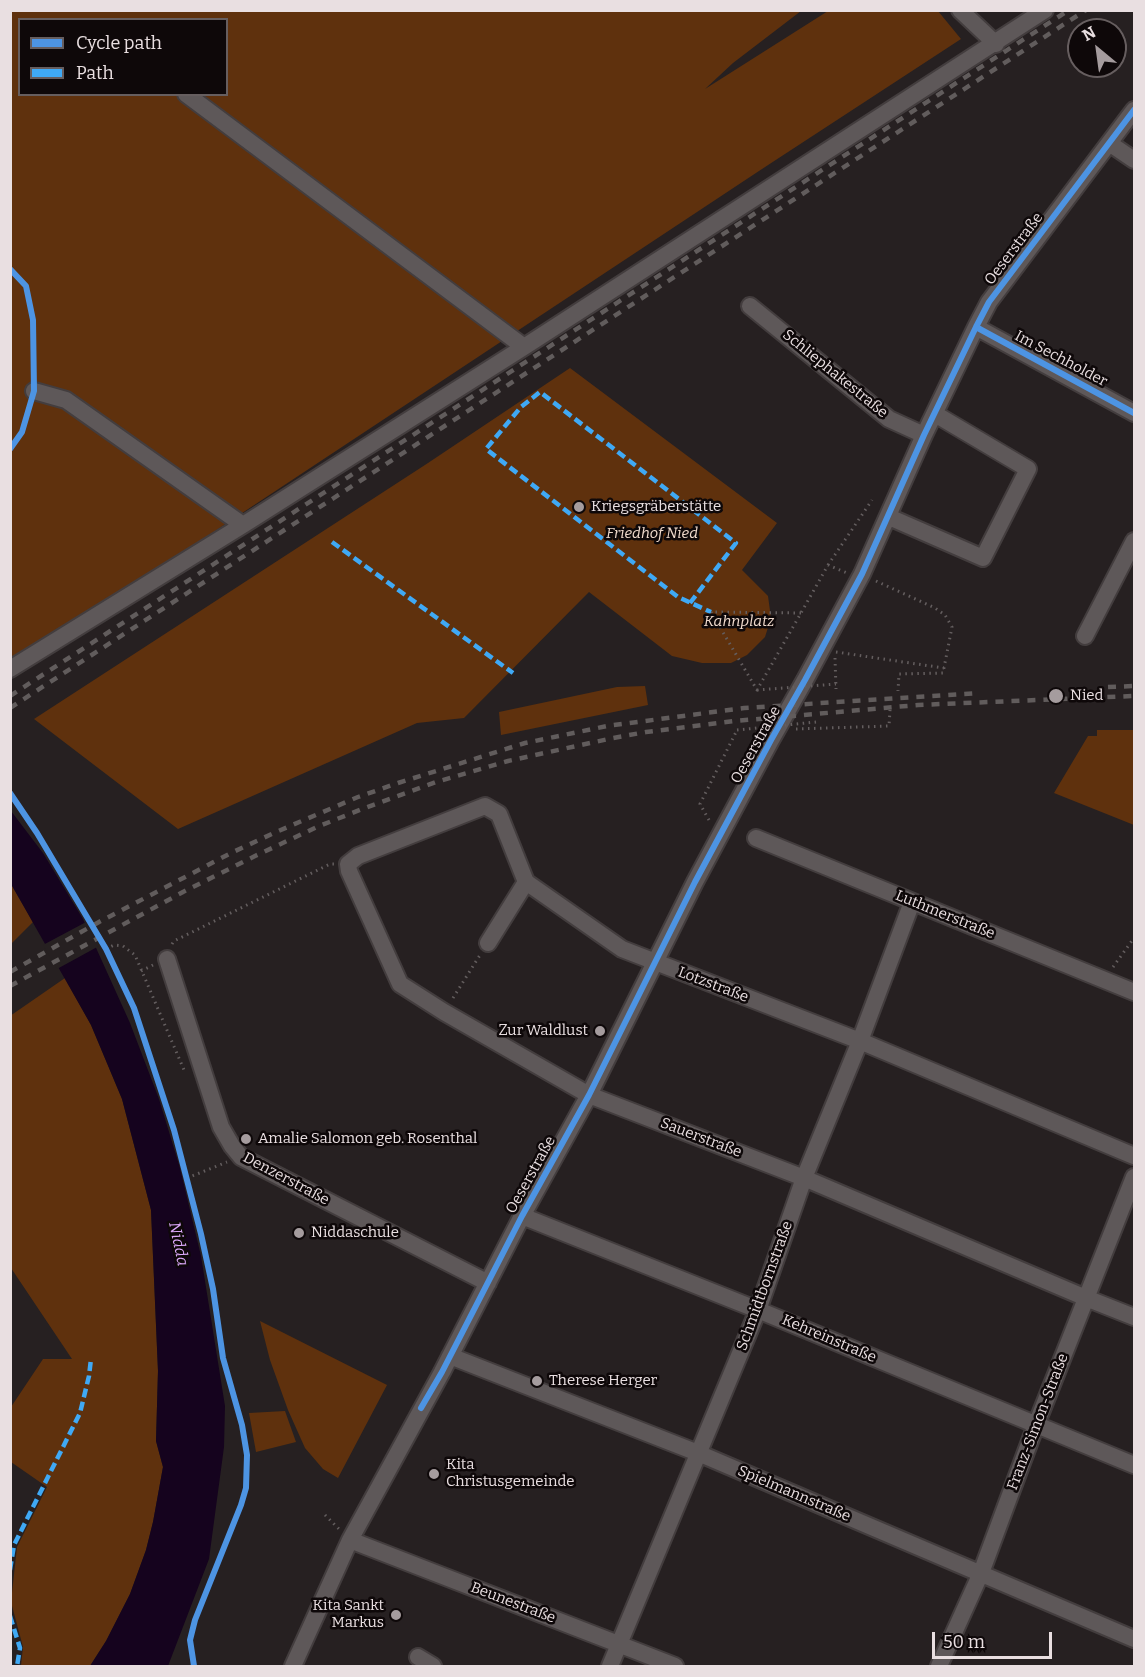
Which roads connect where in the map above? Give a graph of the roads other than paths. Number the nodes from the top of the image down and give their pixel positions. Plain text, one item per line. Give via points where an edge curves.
1 (960, 10) edge
2 (1045, 10) edge
3 (996, 44) junction
4 (189, 96) edge
5 (1134, 110) edge
6 (1109, 142) junction
7 (1134, 160) edge
8 (750, 306) dead end
9 (976, 327) junction
10 (524, 347) junction
11 (34, 391) dead end
12 (1134, 412) edge
13 (935, 414) junction
14 (924, 435) junction
15 (889, 517) junction
16 (243, 525) junction
17 (1134, 542) edge
18 (1085, 636) dead end
19 (10, 669) edge
20 (756, 838) dead end
21 (526, 882) junction
22 (912, 902) junction
23 (488, 943) road end
24 (167, 959) road end
25 (656, 963) junction
26 (1134, 992) edge
27 (860, 1041) junction
28 (589, 1095) junction
29 (1134, 1156) edge
30 (1134, 1177) edge
31 (804, 1178) junction
32 (522, 1216) junction
33 (488, 1283) junction
34 (1086, 1298) junction
35 (758, 1310) junction
36 (1134, 1317) edge
37 (450, 1356) junction
38 (1036, 1425) junction
39 (698, 1453) junction
40 (1134, 1465) edge
41 (350, 1540) junction
42 (981, 1573) junction
43 (1134, 1639) edge
44 (619, 1644) junction
45 (418, 1657) dead end
46 (293, 1666) edge
47 (433, 1666) edge
48 (610, 1666) edge
49 (675, 1666) edge
50 (939, 1666) edge

1 - 3 street
2 - 3 street
3 - 10 street
4 - 10 street
5 - 6 street, Oeserstraße
6 - 7 street
6 - 9 street, Oeserstraße via 989,302
8 - 14 street, Schliephakestraße via 890,419
9 - 12 street, Im Sechholder
9 - 13 street, Oeserstraße
10 - 16 street
11 - 16 street via 66,400
13 - 14 street, Oeserstraße
13 - 15 street via 1028,469 983,558
14 - 15 street, Oeserstraße
15 - 25 street, Oeserstraße
16 - 19 street
17 - 18 street
20 - 22 street, Luthmerstraße
21 - 23 street
21 - 25 street, Lotzstraße via 622,949
21 - 28 street, Sauerstraße via 499,814 485,806 358,856 348,864 400,984
22 - 26 street, Luthmerstraße
22 - 27 street, Schmidtbornstraße
24 - 33 street, Denzerstraße via 221,1127 242,1157
25 - 27 street, Lotzstraße
25 - 28 street, Oeserstraße
27 - 29 street, Lotzstraße
27 - 31 street, Schmidtbornstraße
28 - 31 street, Sauerstraße
28 - 32 street, Oeserstraße
30 - 34 street, Franz-Simon-Straße
31 - 34 street, Sauerstraße
31 - 35 street, Schmidtbornstraße
32 - 33 street, Oeserstraße
32 - 35 street, Kehreinstraße
33 - 37 street, Oeserstraße
34 - 36 street, Sauerstraße
34 - 38 street, Franz-Simon-Straße
35 - 38 street, Kehreinstraße
35 - 39 street, Schmidtbornstraße
37 - 39 street, Spielmannstraße
37 - 41 street, Oeserstraße
38 - 40 street, Kehreinstraße
38 - 42 street, Franz-Simon-Straße
39 - 42 street, Spielmannstraße
39 - 44 street, Schmidtbornstraße
41 - 44 street, Beunestraße
41 - 46 street, Oeserstraße
42 - 43 street, Spielmannstraße
42 - 50 street, Franz-Simon-Straße
44 - 48 street, Schmidtbornstraße
44 - 49 street, Beunestraße
45 - 47 street

